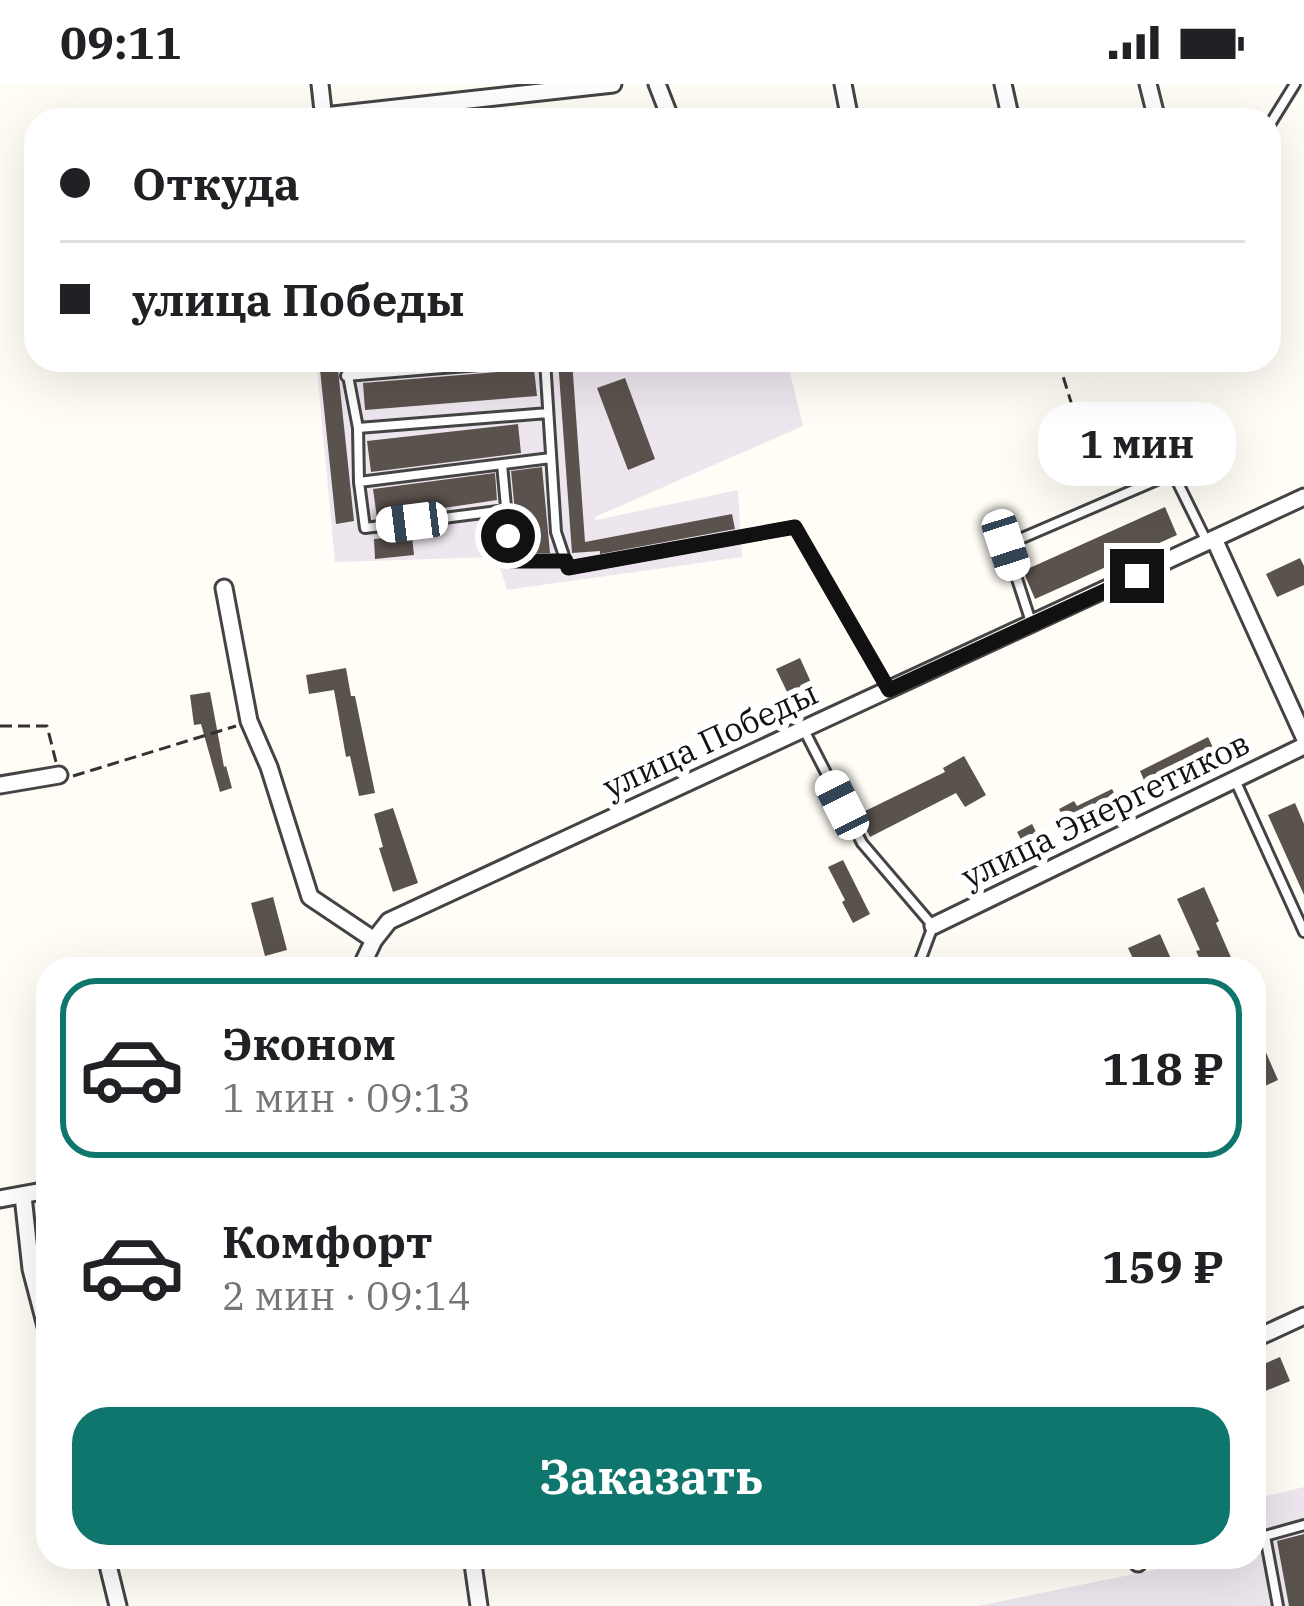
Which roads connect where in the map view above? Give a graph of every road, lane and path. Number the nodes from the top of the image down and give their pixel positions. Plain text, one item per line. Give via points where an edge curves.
1 (613, 84) edge
2 (409, 108) edge
3 (346, 372) edge
4 (395, 372) edge
5 (543, 372) edge
6 (1062, 372) edge
7 (346, 376) junction
8 (548, 413) junction
9 (358, 428) junction
10 (551, 458) junction
11 (502, 464) junction
12 (1173, 473) junction
13 (359, 482) junction
14 (1304, 497) edge
15 (506, 511) junction
16 (1211, 542) junction
17 (566, 561) junction
18 (224, 588) dead end
19 (1032, 624) junction
20 (889, 690) junction
21 (249, 722) junction
22 (0, 725) edge
23 (803, 729) junction
24 (1304, 741) edge
25 (59, 775) junction
26 (1234, 779) junction
27 (0, 785) edge
28 (933, 926) junction
29 (1304, 932) edge
30 (374, 940) junction
31 (366, 957) edge
32 (921, 957) edge
33 (36, 1193) edge
34 (23, 1196) junction
35 (0, 1199) edge
36 (36, 1288) edge
37 (1304, 1316) edge
38 (1266, 1333) edge
39 (1304, 1525) edge
40 (1266, 1535) edge
41 (1266, 1540) edge
42 (109, 1569) edge
43 (474, 1569) edge
44 (118, 1606) edge
45 (479, 1606) edge
46 (1278, 1606) edge

1 - 2 street
3 - 7 lane
4 - 7 lane
5 - 8 lane
6 - 12 path via 1075,415 1100,444
7 - 9 lane
8 - 9 lane
8 - 10 lane
9 - 13 lane
10 - 11 lane
10 - 17 lane
11 - 13 lane
11 - 15 lane
12 - 16 lane
12 - 19 lane via 1006,545
13 - 15 lane via 365,528
14 - 16 street, улица Победы
15 - 17 lane via 511,561
16 - 19 street, улица Победы
16 - 24 street
17 - 20 lane via 568,568 795,527
18 - 21 street
19 - 20 street, улица Победы
20 - 23 street, улица Победы
21 - 25 path via 78,777
21 - 30 street via 310,897
22 - 25 path via 47,726
23 - 28 lane via 862,843
23 - 30 street, улица Победы via 388,921
24 - 26 street, улица Энергетиков
25 - 27 street
26 - 28 street, улица Энергетиков
26 - 29 lane
28 - 32 lane
30 - 31 street, улица Победы
33 - 34 street
34 - 35 street
34 - 36 street
37 - 38 street
39 - 40 lane
41 - 46 lane
42 - 44 street
43 - 45 street

